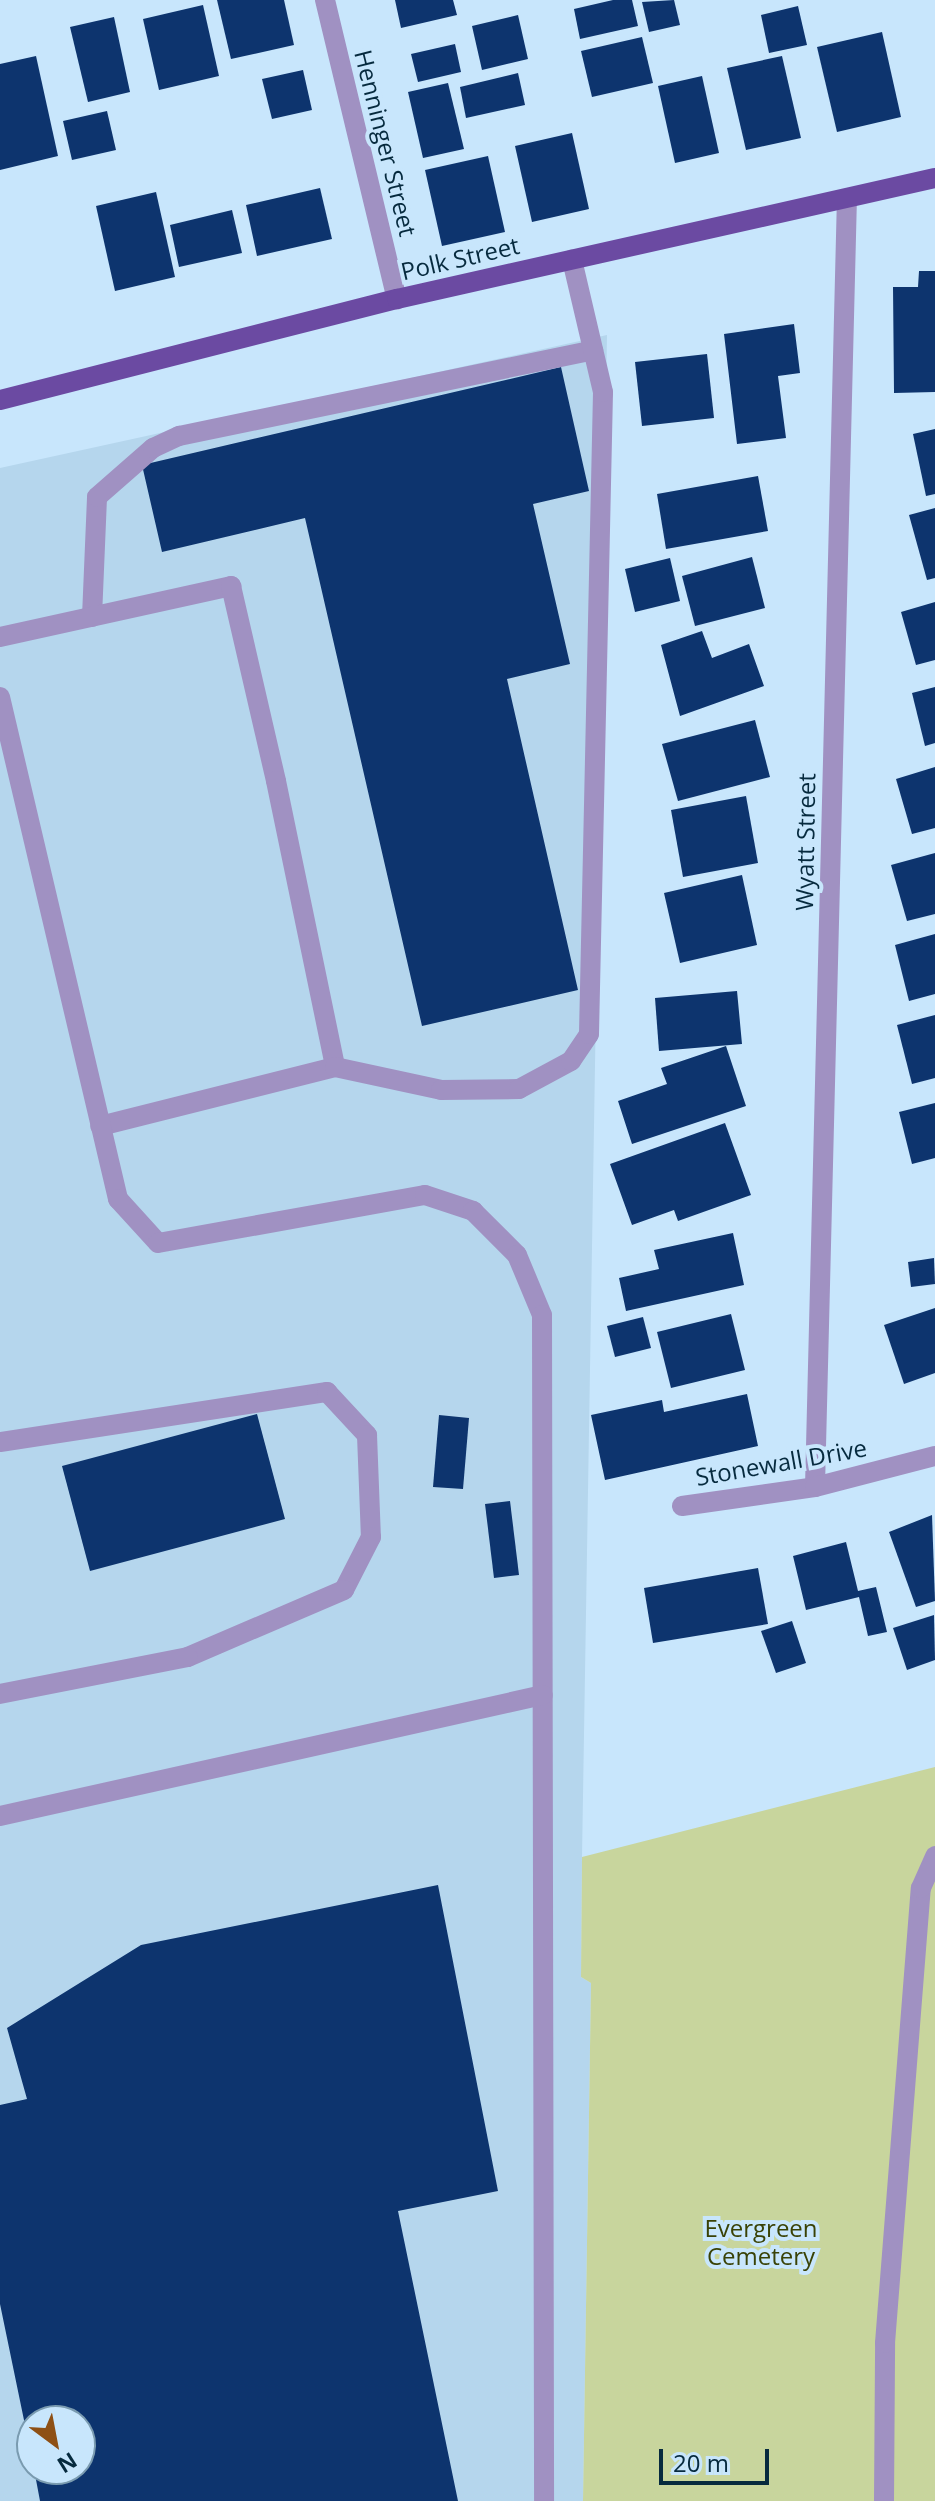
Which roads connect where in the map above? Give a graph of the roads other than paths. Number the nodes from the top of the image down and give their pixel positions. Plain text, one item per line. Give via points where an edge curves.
1 (325, 0) edge
2 (935, 178) edge
3 (847, 198) junction
4 (572, 260) junction
5 (397, 299) junction
6 (593, 350) junction
7 (0, 400) edge
8 (92, 617) junction
9 (0, 637) edge
10 (0, 697) edge
11 (335, 1067) junction
12 (100, 1126) junction
13 (0, 1442) edge
14 (935, 1456) edge
15 (815, 1487) junction
16 (682, 1506) dead end
17 (0, 1694) edge
18 (543, 1695) junction
19 (0, 1816) edge
20 (935, 1856) edge
21 (544, 2501) edge
22 (884, 2501) edge

1 - 5 street, Henninger Street
2 - 3 main road, Polk Street
3 - 4 main road, Polk Street
3 - 15 street, Wyatt Street
4 - 5 main road, Polk Street
4 - 6 street
5 - 7 main road, Polk Street
6 - 8 street via 179,436 153,448 97,497
6 - 11 street via 603,392 589,1034 571,1061 519,1089 441,1090
8 - 9 street
8 - 11 street via 231,586
10 - 12 street
11 - 12 street
12 - 18 street via 118,1199 158,1243 425,1195 473,1211 517,1255 542,1315
13 - 17 street via 327,1392 367,1435 371,1537 344,1590 202,1651
14 - 15 street, Stonewall Drive
15 - 16 street, Stonewall Drive
18 - 19 street
18 - 21 street
20 - 22 street via 921,1888 885,2343

